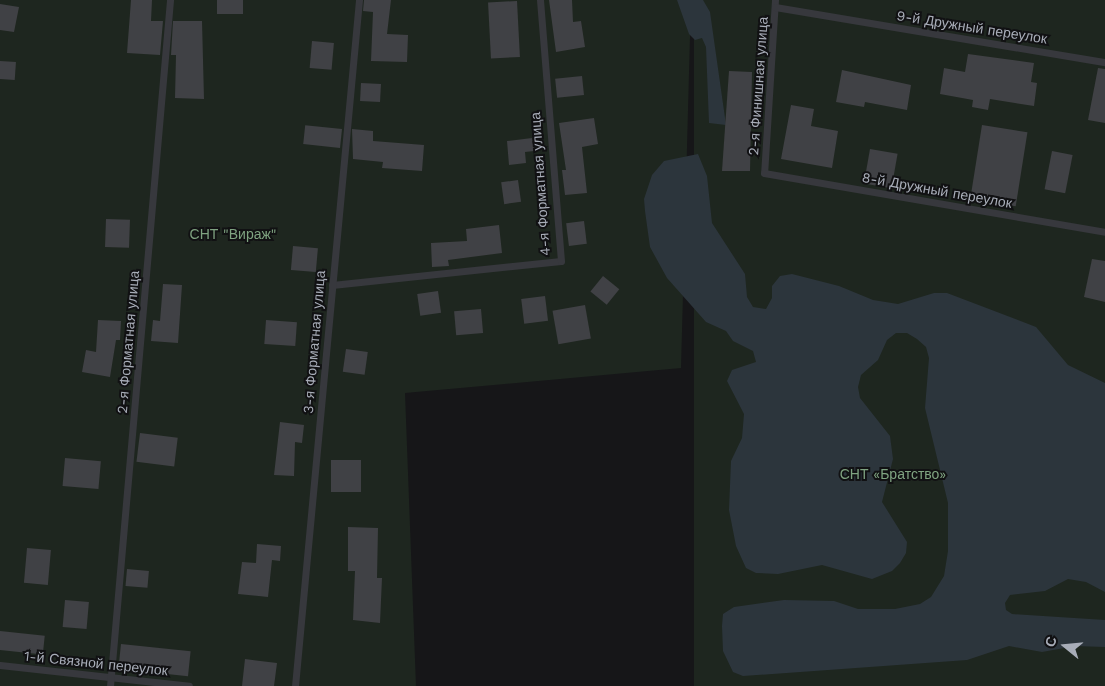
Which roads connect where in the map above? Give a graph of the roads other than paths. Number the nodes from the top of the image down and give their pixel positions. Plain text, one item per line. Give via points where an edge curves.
1 (170, 0) edge
2 (359, 0) edge
3 (540, 0) edge
4 (775, 4) edge
5 (1105, 62) edge
6 (764, 173) joint
7 (1105, 232) edge
8 (332, 285) junction
9 (0, 665) edge
10 (111, 676) junction
11 (110, 686) edge
12 (189, 686) edge
13 (295, 686) edge

1 - 10 lane, 2-я Форматная улица
2 - 8 lane, 3-я Форматная улица
3 - 8 lane, 4-я Форматная улица via 561,261
4 - 5 lane, 9-й Дружный переулок
4 - 6 lane, 2-я Финишная улица
6 - 7 lane, 8-й Дружный переулок
8 - 13 lane, 3-я Форматная улица
9 - 10 lane, 1-й Связной переулок
10 - 11 lane, 2-я Форматная улица
10 - 12 lane, 1-й Связной переулок

